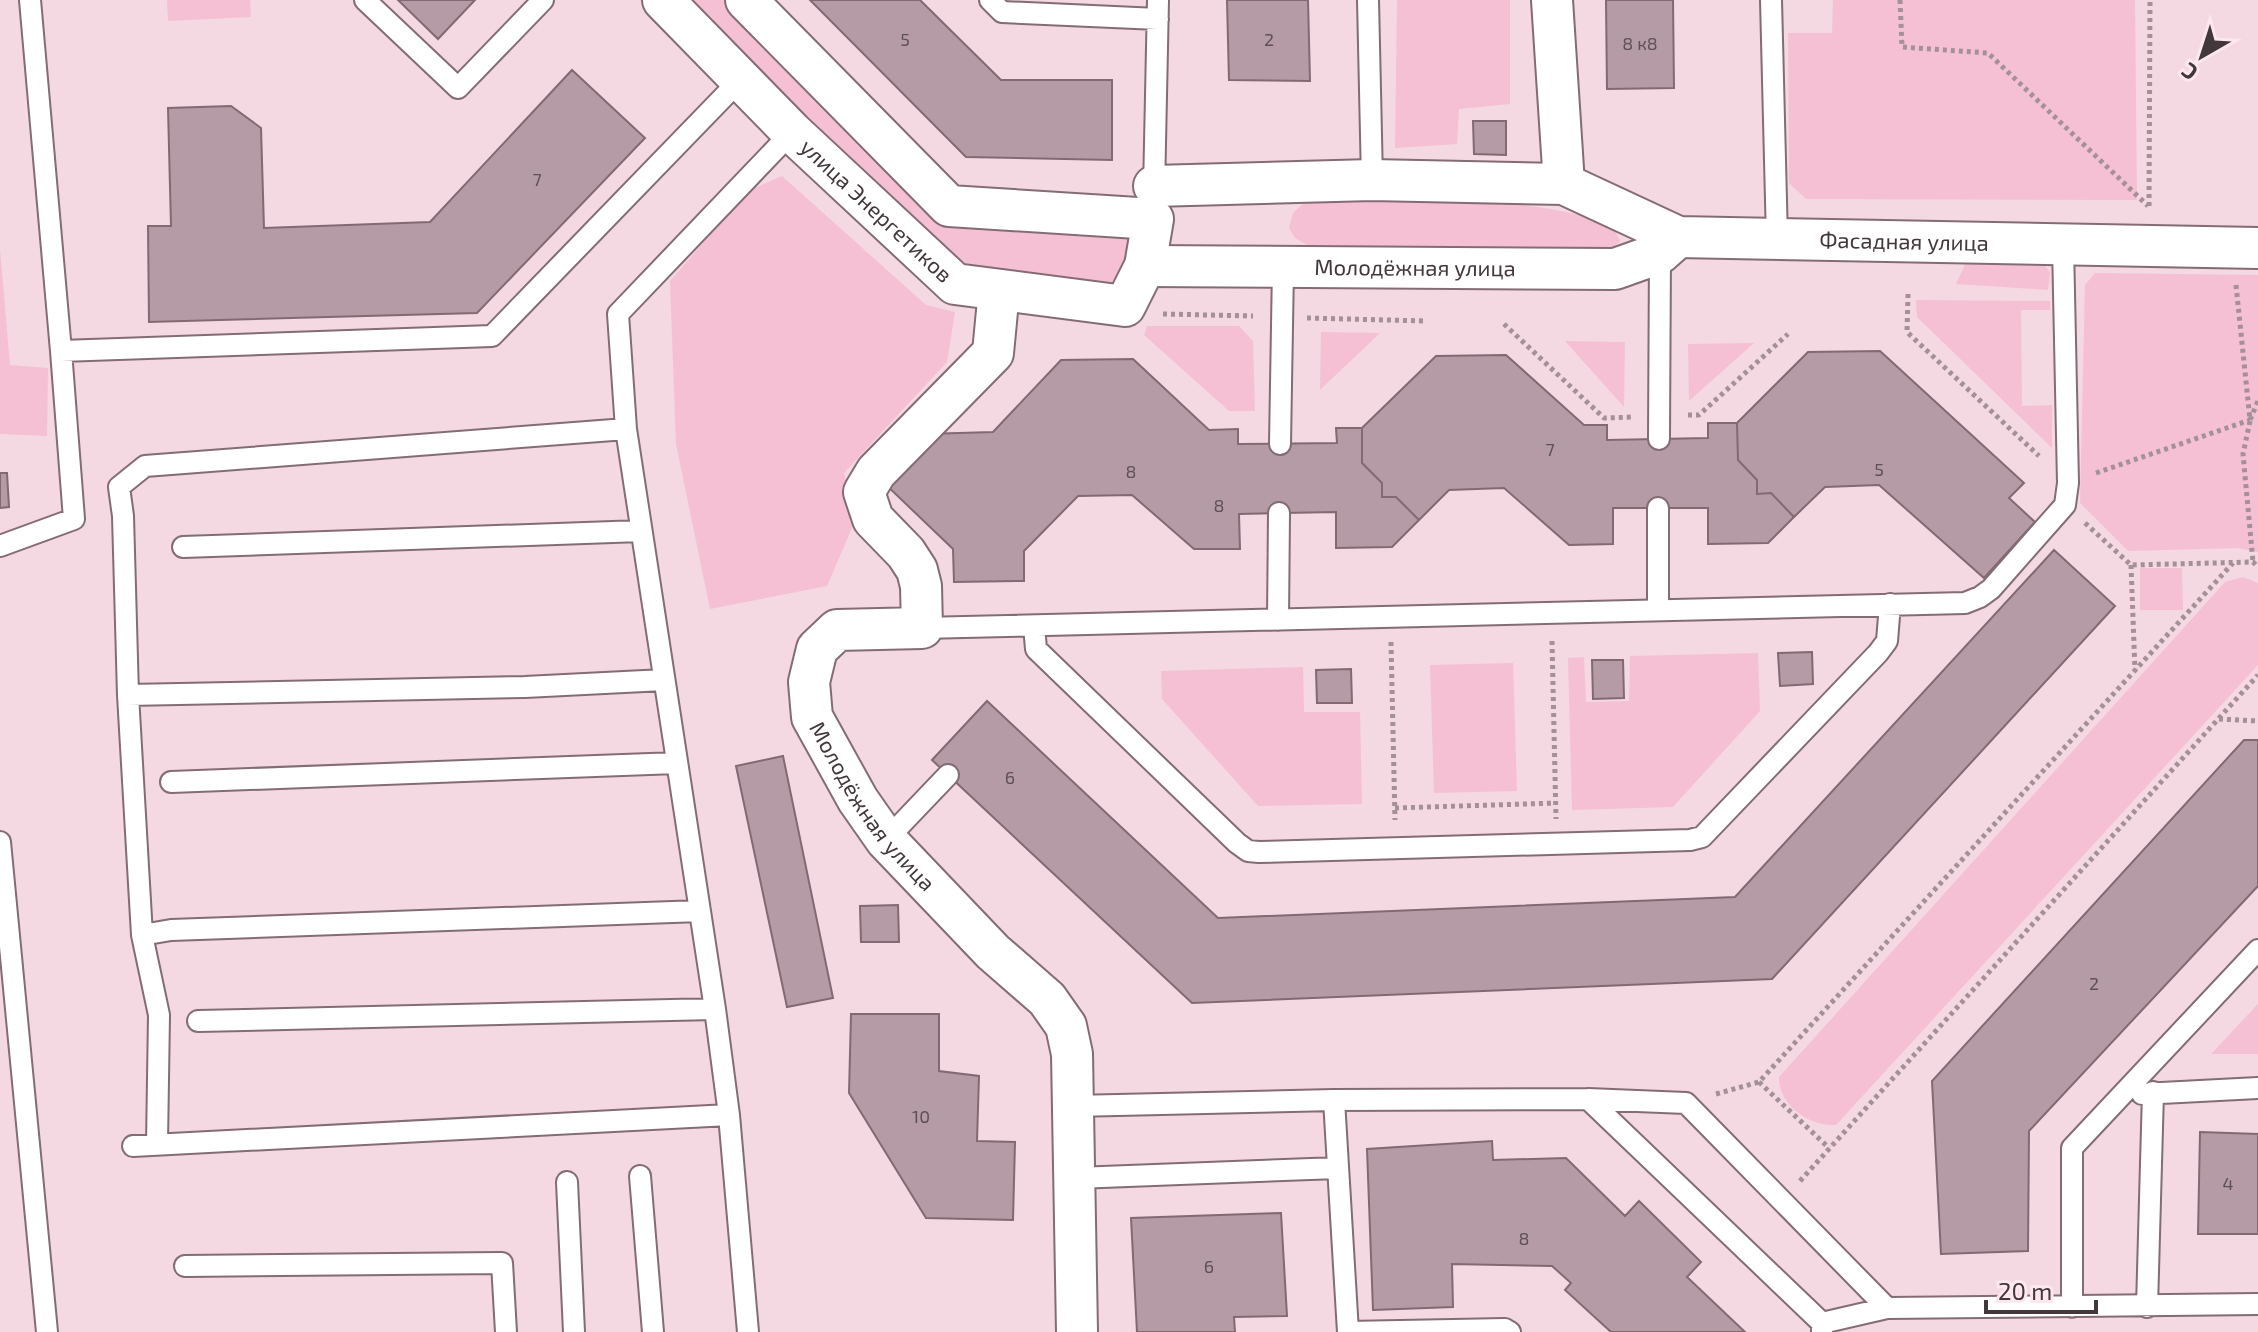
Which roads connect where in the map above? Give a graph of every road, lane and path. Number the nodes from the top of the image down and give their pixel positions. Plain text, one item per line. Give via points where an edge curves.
1 (30, 0) edge
2 (365, 0) edge
3 (543, 0) edge
4 (663, 0) edge
5 (746, 0) edge
6 (990, 0) edge
7 (1368, 0) edge
8 (1552, 0) edge
9 (1771, 0) edge
10 (1900, 0) edge
11 (2150, 0) edge
12 (1158, 9) edge
13 (740, 80) junction
14 (792, 132) junction
15 (1372, 180) junction
16 (1564, 184) junction
17 (1153, 203) junction
18 (1777, 240) junction
19 (1669, 245) junction
20 (2063, 245) junction
21 (2246, 260) edge
22 (1145, 266) junction
23 (1283, 267) junction
24 (999, 290) junction
25 (1908, 294) dead end
26 (61, 351) junction
27 (2258, 401) edge
28 (2250, 420) junction
29 (626, 429) junction
30 (1659, 439) dead end
31 (1280, 444) dead end
32 (2068, 483) junction
33 (2065, 505) junction
34 (1658, 508) dead end
35 (1279, 513) dead end
36 (641, 531) junction
37 (0, 546) edge
38 (183, 547) dead end
39 (2233, 563) junction
40 (2131, 565) junction
41 (2256, 565) edge
42 (1890, 604) junction
43 (1658, 610) junction
44 (1551, 613) junction
45 (1390, 617) junction
46 (1278, 620) junction
47 (1034, 626) junction
48 (922, 628) junction
49 (2135, 671) junction
50 (2258, 675) edge
51 (664, 680) junction
52 (128, 695) junction
53 (2218, 719) junction
54 (2258, 721) edge
55 (677, 763) junction
56 (948, 775) dead end
57 (171, 782) dead end
58 (1555, 803) junction
59 (1395, 808) junction
60 (886, 840) junction
61 (0, 842) edge
62 (1556, 844) junction
63 (1396, 848) junction
64 (700, 911) junction
65 (142, 935) junction
66 (2258, 950) edge
67 (715, 1009) junction
68 (198, 1021) dead end
69 (1759, 1082) junction
70 (2258, 1088) edge
71 (2153, 1092) junction
72 (2121, 1097) junction
73 (1588, 1099) junction
74 (1334, 1100) junction
75 (1686, 1103) junction
76 (1073, 1106) junction
77 (729, 1115) junction
78 (157, 1144) junction
79 (133, 1146) dead end
80 (1829, 1148) junction
81 (1338, 1168) junction
82 (640, 1176) dead end
83 (1076, 1178) junction
84 (567, 1182) dead end
85 (1782, 1201) junction
86 (185, 1266) dead end
87 (2258, 1304) edge
88 (2072, 1307) junction
89 (2147, 1307) junction
90 (1887, 1308) junction
91 (1822, 1328) edge
92 (47, 1332) edge
93 (506, 1332) edge
94 (574, 1332) edge
95 (653, 1332) edge
96 (748, 1332) edge
97 (1077, 1332) edge
98 (1510, 1332) edge

1 - 26 lane
2 - 3 lane via 458,88
4 - 13 street, улица Энергетиков
5 - 17 street via 949,206
6 - 12 lane via 1002,12
7 - 15 lane
8 - 16 street
9 - 18 lane
10 - 11 path via 1902,47 1988,53 2149,207
12 - 17 lane, улица Энергетиков
13 - 14 street, улица Энергетиков
13 - 26 lane via 492,336
14 - 24 street, улица Энергетиков via 955,284
14 - 29 lane via 618,314
15 - 16 street
15 - 17 street via 1292,182
16 - 19 street, Фасадная улица
17 - 22 street, улица Энергетиков
18 - 19 street, Фасадная улица
18 - 20 street, Фасадная улица
19 - 23 street, Молодёжная улица via 1615,269
19 - 30 lane
20 - 21 street, Фасадная улица
20 - 32 lane
21 - 28 path
22 - 23 street, Молодёжная улица
22 - 24 street, улица Энергетиков via 1125,306
23 - 31 lane
24 - 48 street via 993,353 876,472 864,492 873,519 917,570
25 - 32 path via 1907,332
26 - 37 lane via 74,519
27 - 28 path
28 - 32 path
28 - 41 path via 2243,454
29 - 36 lane
29 - 52 lane via 145,466 119,487
32 - 33 lane
33 - 40 path
33 - 42 lane via 1980,597 1965,603
34 - 43 lane
35 - 46 lane
36 - 38 lane
36 - 51 lane
39 - 40 path
39 - 41 path
39 - 49 path
40 - 49 path
42 - 43 lane
42 - 62 lane via 1887,641 1878,653 1711,831 1690,840
43 - 44 lane
44 - 45 lane
44 - 58 path
45 - 46 lane
45 - 59 path
46 - 47 lane
47 - 48 lane
47 - 63 lane via 1036,649 1248,851
48 - 60 street, Молодёжная улица via 837,630 817,649 809,682 812,717
49 - 69 path
50 - 53 path
51 - 52 lane
51 - 55 lane
52 - 65 lane
53 - 54 path
53 - 80 path
55 - 57 lane
55 - 64 lane
56 - 60 lane
58 - 59 path
58 - 62 path
59 - 63 path
60 - 76 street, Молодёжная улица via 993,952 1047,999 1066,1026
61 - 92 lane
62 - 63 lane
64 - 65 lane
64 - 67 lane
65 - 78 lane via 159,1015
66 - 72 lane
67 - 68 lane
67 - 77 lane
69 - 75 path
69 - 80 path
70 - 71 lane
71 - 72 lane
71 - 89 lane
72 - 88 lane via 2072,1148
73 - 74 lane
73 - 75 lane
73 - 91 lane
74 - 76 lane
74 - 81 lane
75 - 85 lane
76 - 83 street, Молодёжная улица
77 - 78 lane
77 - 96 lane
78 - 79 lane
80 - 85 path
81 - 83 lane
81 - 98 lane via 1348,1332
82 - 95 lane
83 - 97 street, Молодёжная улица
84 - 94 lane
85 - 90 lane
86 - 93 lane via 502,1263
87 - 89 lane
88 - 89 lane
88 - 90 lane
90 - 91 lane

